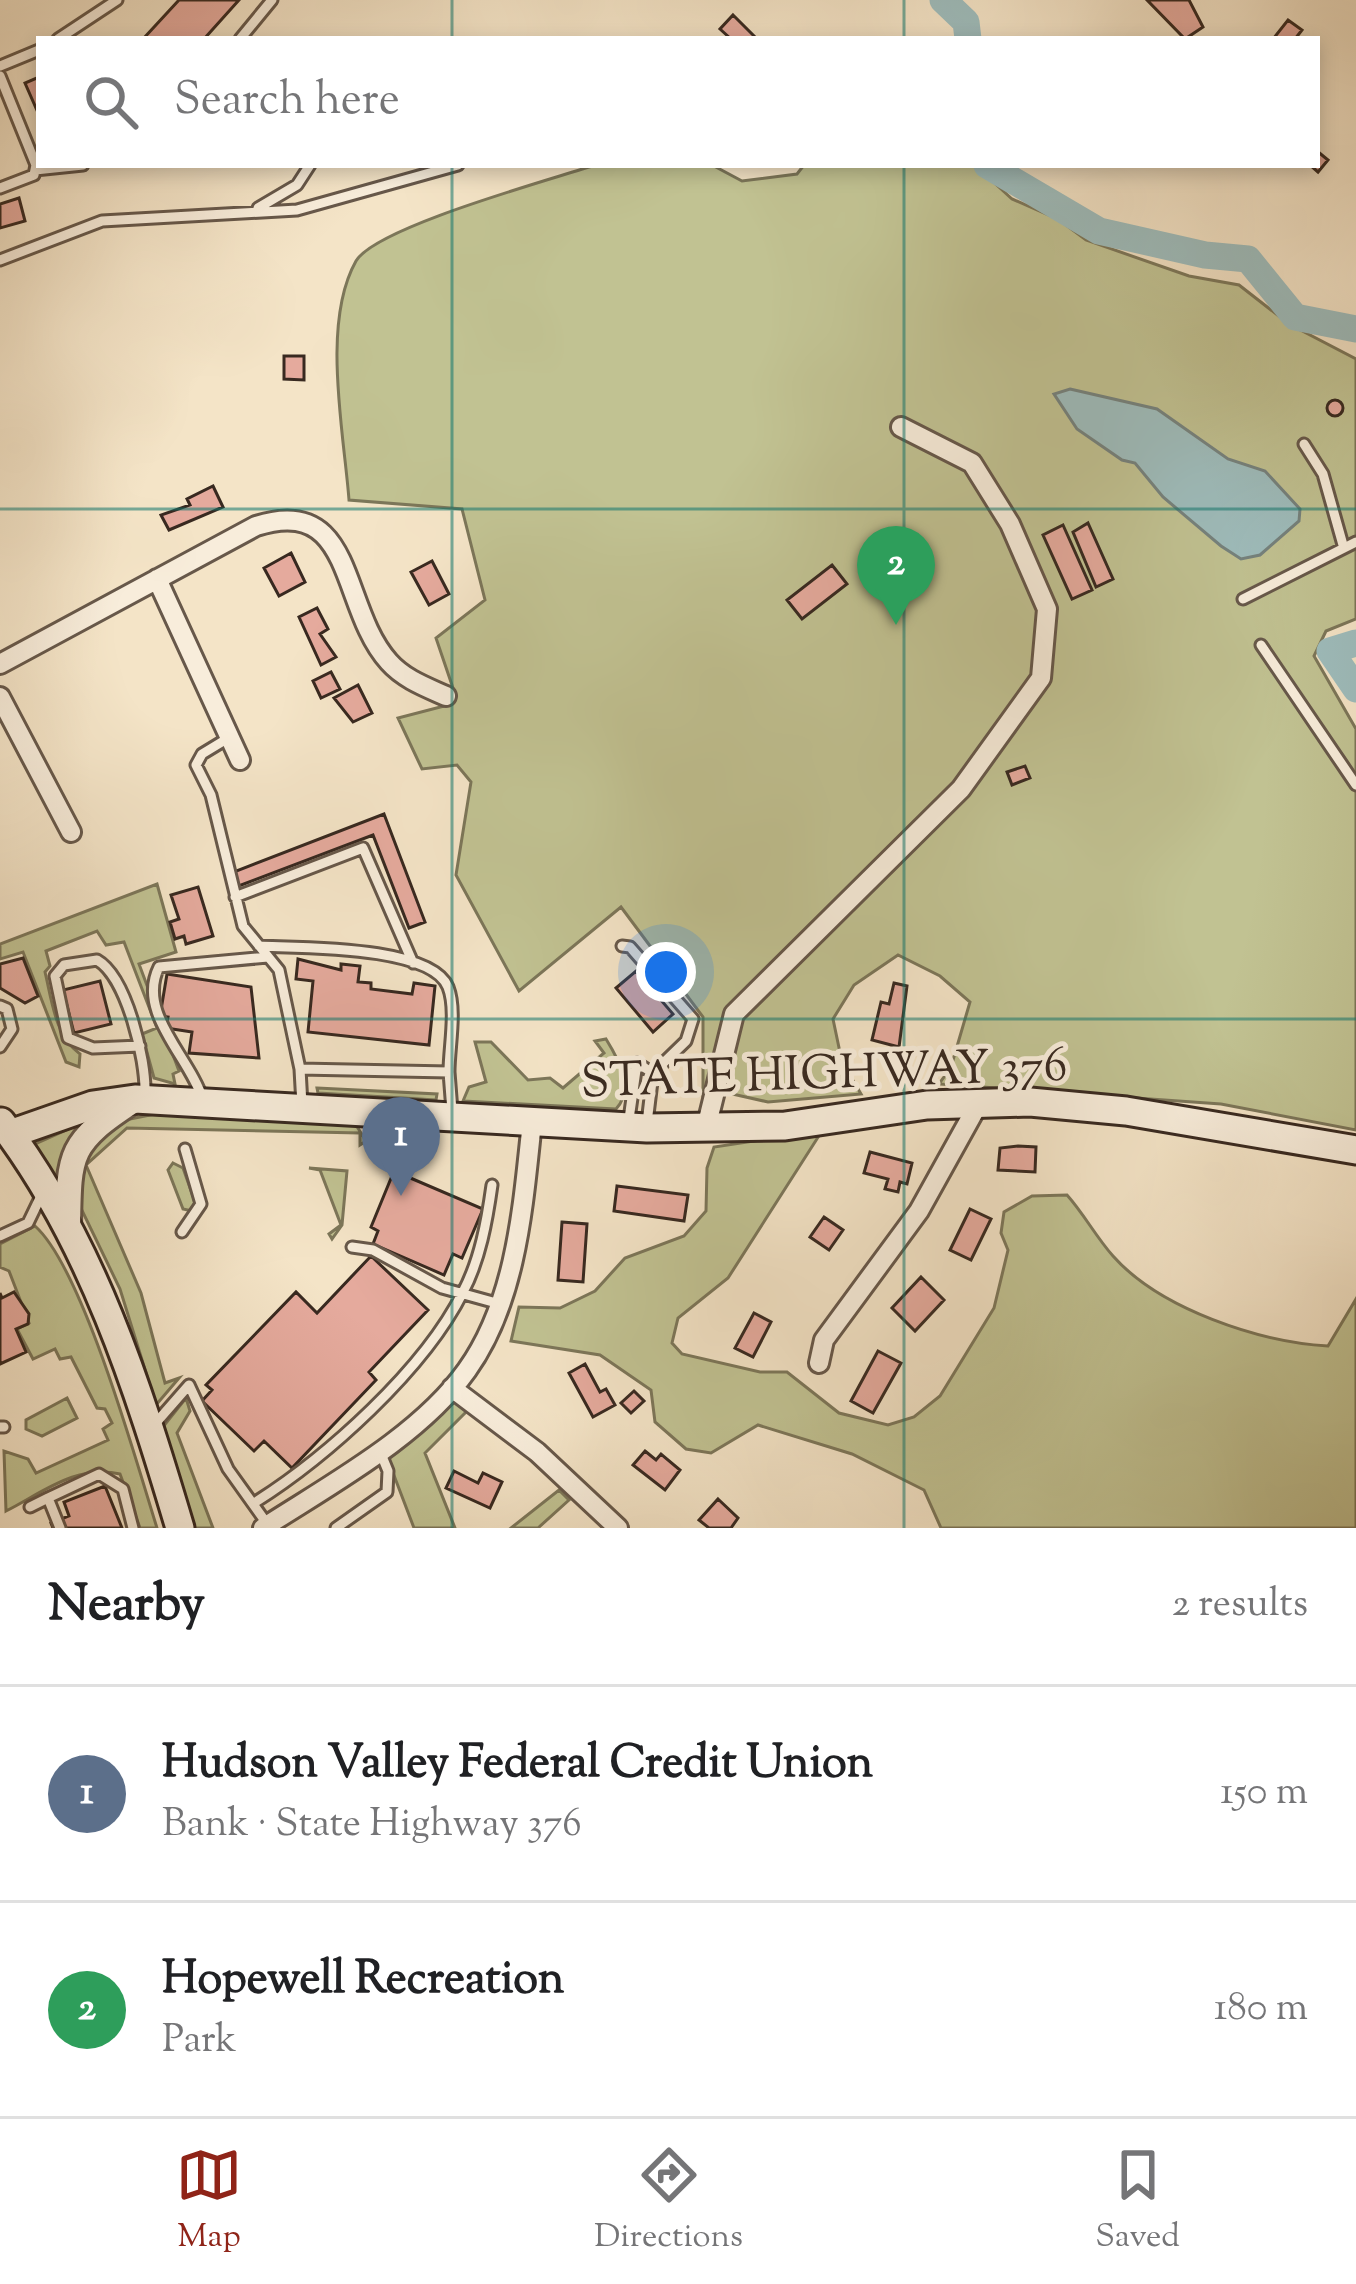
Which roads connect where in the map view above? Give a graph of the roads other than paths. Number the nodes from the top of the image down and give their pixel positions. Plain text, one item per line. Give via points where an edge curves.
1 (117, 0) edge
2 (272, 0) edge
3 (63, 36) edge
4 (242, 36) edge
5 (36, 51) edge
6 (0, 66) edge
7 (0, 76) edge
8 (54, 168) edge
9 (308, 168) edge
10 (447, 168) edge
11 (35, 170) junction
12 (0, 188) edge
13 (258, 208) junction
14 (0, 260) edge
15 (902, 427) dead end
16 (1304, 444) dead end
17 (1356, 542) edge
18 (1343, 544) junction
19 (157, 579) junction
20 (1244, 599) dead end
21 (1261, 644) dead end
22 (0, 664) edge
23 (446, 696) dead end
24 (0, 697) edge
25 (230, 737) junction
26 (240, 760) dead end
27 (1356, 784) edge
28 (71, 832) dead end
29 (235, 897) junction
30 (259, 946) junction
31 (622, 946) dead end
32 (268, 957) junction
33 (413, 963) junction
34 (0, 1006) edge
35 (140, 1046) junction
36 (0, 1047) edge
37 (300, 1069) junction
38 (449, 1072) junction
39 (653, 1073) junction
40 (140, 1099) junction
41 (203, 1100) junction
42 (980, 1101) junction
43 (302, 1106) junction
44 (386, 1112) junction
45 (452, 1117) junction
46 (532, 1122) junction
47 (637, 1128) junction
48 (706, 1128) junction
49 (4, 1130) edge
50 (185, 1149) dead end
51 (1356, 1150) edge
52 (380, 1152) dead end
53 (492, 1185) dead end
54 (44, 1190) junction
55 (68, 1229) junction
56 (182, 1232) dead end
57 (0, 1236) edge
58 (352, 1246) dead end
59 (464, 1290) junction
60 (500, 1304) junction
61 (819, 1363) dead end
62 (452, 1388) junction
63 (150, 1429) junction
64 (379, 1448) junction
65 (52, 1495) junction
66 (254, 1503) junction
67 (30, 1507) dead end
68 (266, 1527) edge
69 (60, 1528) edge
70 (133, 1528) edge
71 (180, 1528) edge
72 (336, 1528) edge
73 (618, 1528) edge

1 - 3 lane
2 - 4 lane
5 - 6 lane
7 - 11 lane
8 - 11 lane
9 - 13 lane via 297,185
10 - 13 lane via 297,210
11 - 12 lane
13 - 14 lane via 102,221
15 - 48 street via 972,463 1010,524 1047,609 1042,678 961,789 734,1014
16 - 18 lane via 1323,474
17 - 18 lane
18 - 20 lane
19 - 22 street
19 - 23 street via 281,518 315,523 386,660
19 - 25 street
21 - 27 lane
24 - 28 street
25 - 26 street
25 - 29 lane via 196,765 211,794
29 - 30 lane
29 - 33 lane via 363,848
30 - 32 lane
30 - 33 lane via 376,952
31 - 39 lane via 693,1018 686,1042
32 - 37 lane via 279,970
32 - 41 lane via 187,961 159,967 154,977 162,1028 195,1073
33 - 38 lane via 448,987
34 - 36 lane via 13,1029
35 - 35 lane via 107,965 64,965 56,976 68,1038 93,1048
35 - 40 lane
37 - 38 lane
37 - 43 lane
38 - 45 lane
39 - 47 lane
39 - 47 lane via 637,1063
40 - 41 main road, STATE HIGHWAY 376
40 - 49 main road, STATE HIGHWAY 376
40 - 55 street via 74,1150
41 - 43 main road, STATE HIGHWAY 376
42 - 48 main road, STATE HIGHWAY 376
42 - 51 main road, STATE HIGHWAY 376 via 1126,1111
42 - 61 street via 919,1211 824,1340
43 - 44 main road, STATE HIGHWAY 376
44 - 45 main road, STATE HIGHWAY 376
44 - 52 lane
45 - 46 main road, STATE HIGHWAY 376
46 - 47 main road, STATE HIGHWAY 376
46 - 60 street
47 - 48 main road, STATE HIGHWAY 376
49 - 54 main road
50 - 56 lane via 201,1204
53 - 59 lane
54 - 55 main road
54 - 57 lane via 28,1223
55 - 63 main road
58 - 59 lane via 442,1288
59 - 60 lane
59 - 66 lane via 389,1389 316,1459
60 - 62 street
62 - 64 street
62 - 73 street
63 - 66 lane via 188,1385 228,1469
63 - 71 main road
64 - 68 street
64 - 72 lane via 387,1492
65 - 67 lane
65 - 69 lane
65 - 70 lane via 86,1477 110,1476 130,1505
66 - 68 lane

